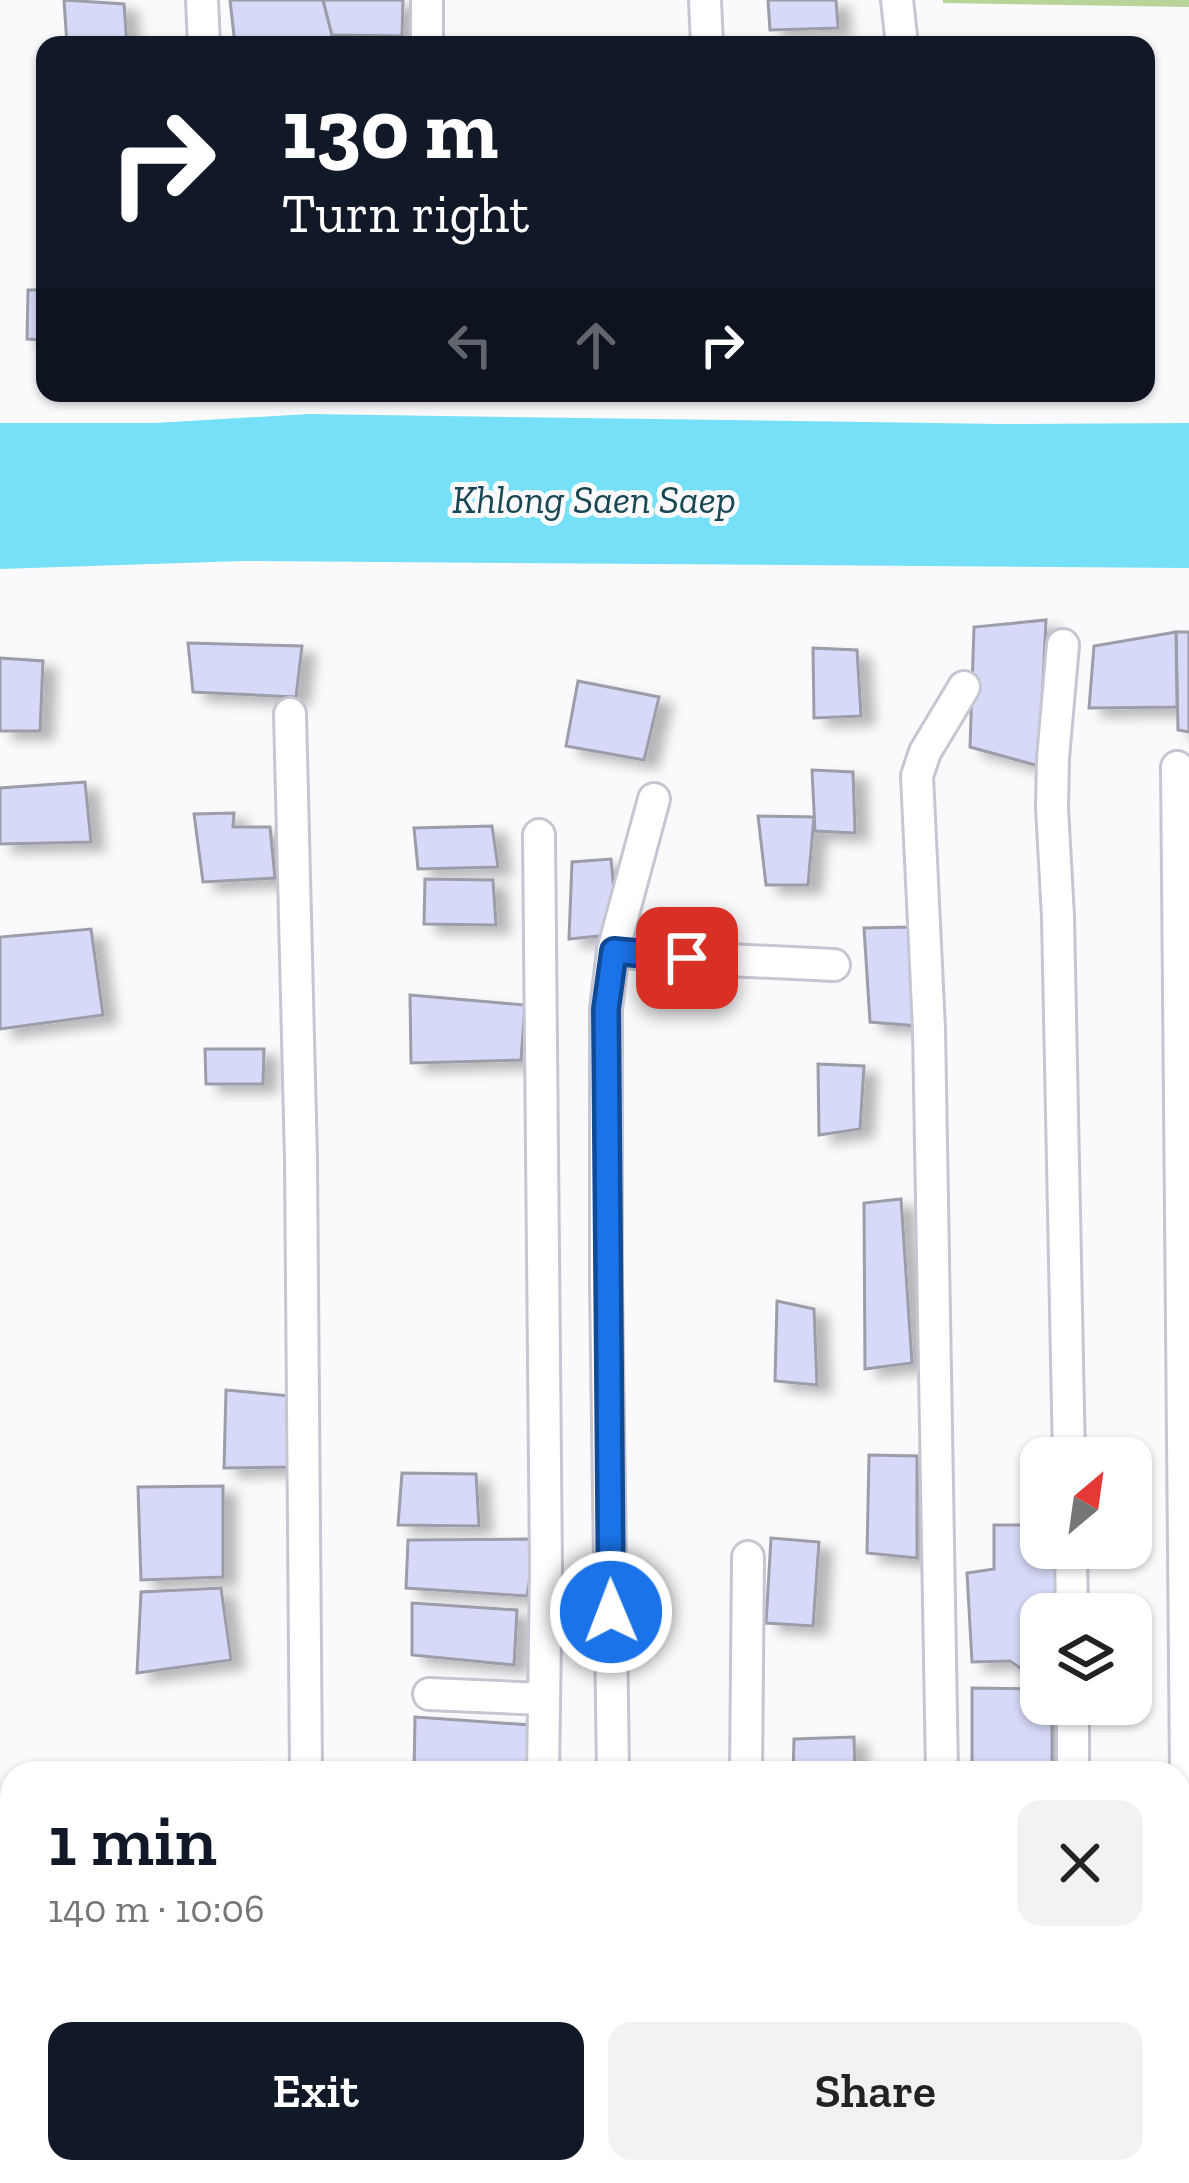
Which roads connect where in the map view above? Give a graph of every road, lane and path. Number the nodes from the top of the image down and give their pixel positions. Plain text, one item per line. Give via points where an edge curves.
1 (202, 0) edge
2 (427, 0) edge
3 (705, 0) edge
4 (897, 0) edge
5 (203, 36) edge
6 (427, 36) edge
7 (707, 36) edge
8 (901, 36) edge
9 (1063, 645) dead end
10 (964, 688) dead end
11 (290, 714) dead end
12 (1177, 767) dead end
13 (654, 799) dead end
14 (539, 835) dead end
15 (614, 951) junction
16 (834, 965) dead end
17 (1069, 1437) edge
18 (748, 1557) dead end
19 (429, 1694) dead end
20 (543, 1699) junction
21 (1072, 1725) edge
22 (306, 1761) edge
23 (543, 1761) edge
24 (613, 1761) edge
25 (746, 1761) edge
26 (941, 1761) edge
27 (1073, 1761) edge
28 (1184, 1761) edge

1 - 5 street
2 - 6 street
3 - 7 street
4 - 8 street
9 - 17 street via 1052,808
10 - 26 street via 916,776 929,1052
11 - 22 street
12 - 28 street
13 - 15 street
14 - 20 street
15 - 16 street
15 - 24 street via 606,1009
18 - 25 street
19 - 20 street
20 - 23 street
21 - 27 street

